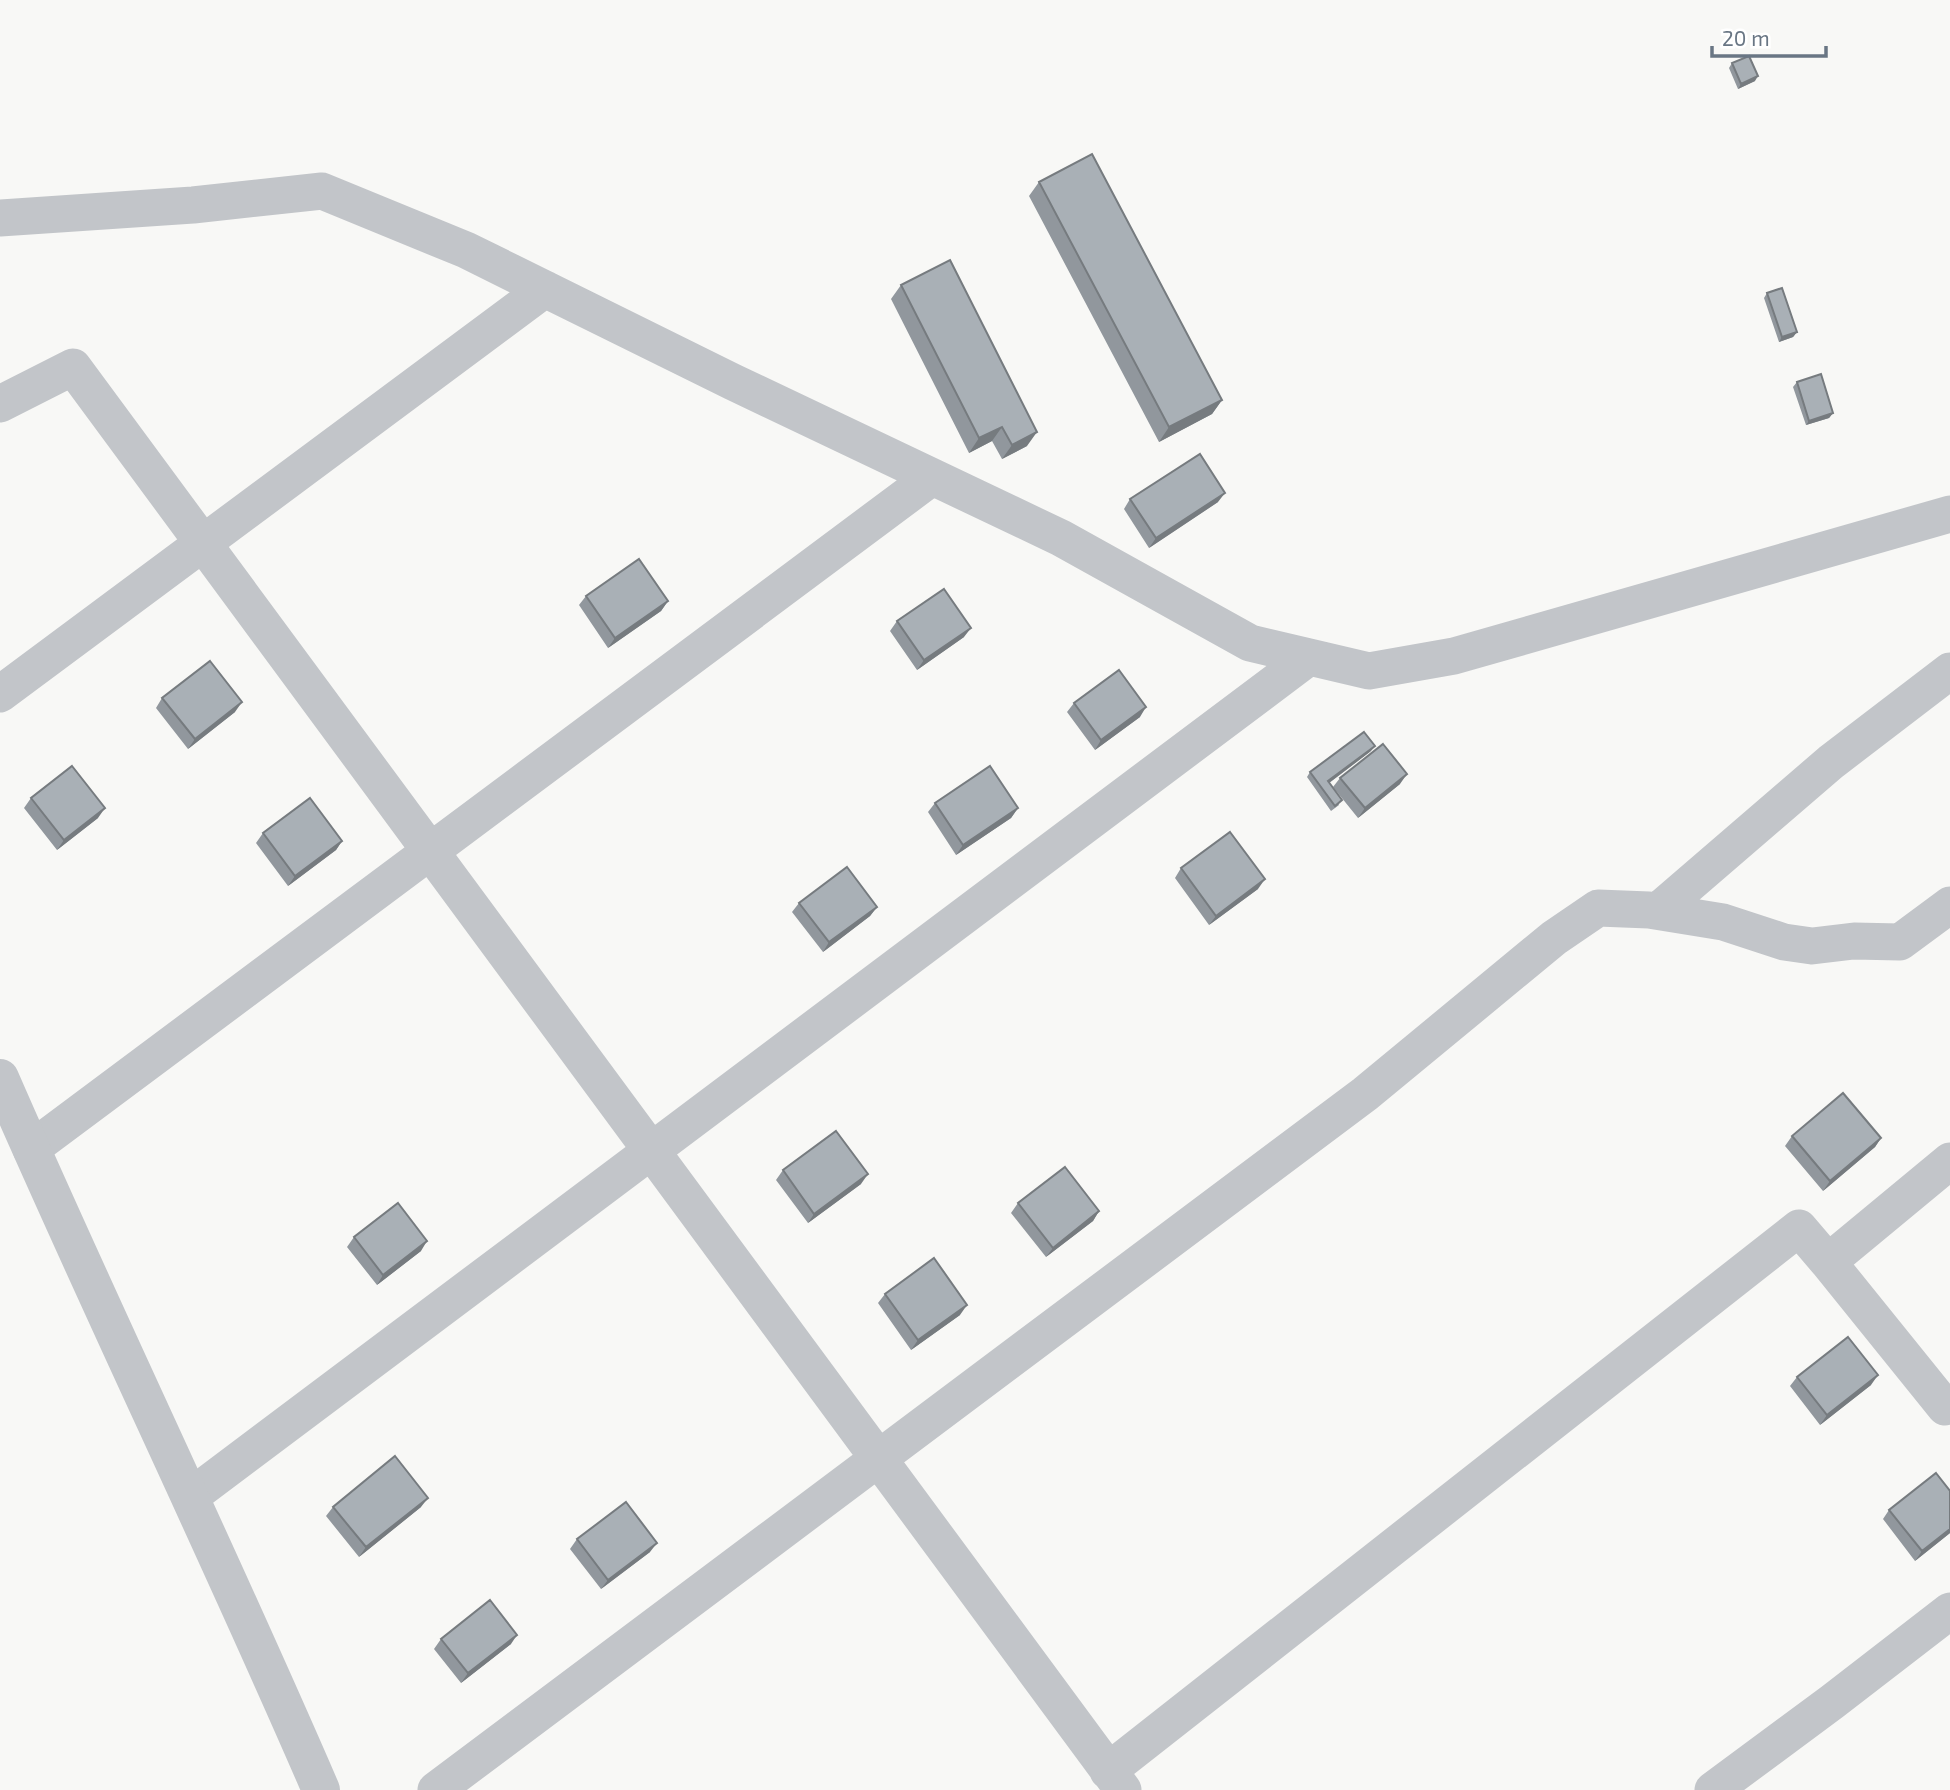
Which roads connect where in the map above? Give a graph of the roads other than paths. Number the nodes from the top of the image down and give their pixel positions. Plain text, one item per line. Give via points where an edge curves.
1 (0, 218) edge
2 (545, 289) junction
3 (0, 404) edge
4 (932, 477) junction
5 (1950, 514) edge
6 (203, 543) junction
7 (1310, 657) junction
8 (1950, 671) edge
9 (0, 694) edge
10 (430, 850) junction
11 (1950, 905) edge
12 (1658, 911) junction
13 (0, 1078) edge
14 (31, 1149) junction
15 (652, 1151) junction
16 (1950, 1161) edge
17 (1828, 1262) junction
18 (1950, 1403) edge
19 (878, 1458) junction
20 (190, 1497) junction
21 (1950, 1611) edge
22 (1116, 1781) edge
23 (321, 1790) edge
24 (436, 1790) edge
25 (1713, 1790) edge

1 - 2 street via 322,191 466,250
2 - 4 street
2 - 6 street
3 - 6 street via 73,367
4 - 7 street via 1062,537 1250,643
4 - 10 street
5 - 7 street via 1454,656 1369,671
6 - 9 street
6 - 10 street
7 - 15 street
8 - 12 street via 1832,762
10 - 14 street
10 - 15 street
11 - 12 street via 1900,942 1812,946 1723,922
12 - 19 street via 1598,908 1554,938 1365,1094
13 - 14 street
14 - 20 street
15 - 19 street
15 - 20 street
16 - 17 street
17 - 18 street via 1945,1407
17 - 22 street via 1799,1228
19 - 22 street
19 - 24 street
20 - 23 street
21 - 25 street

